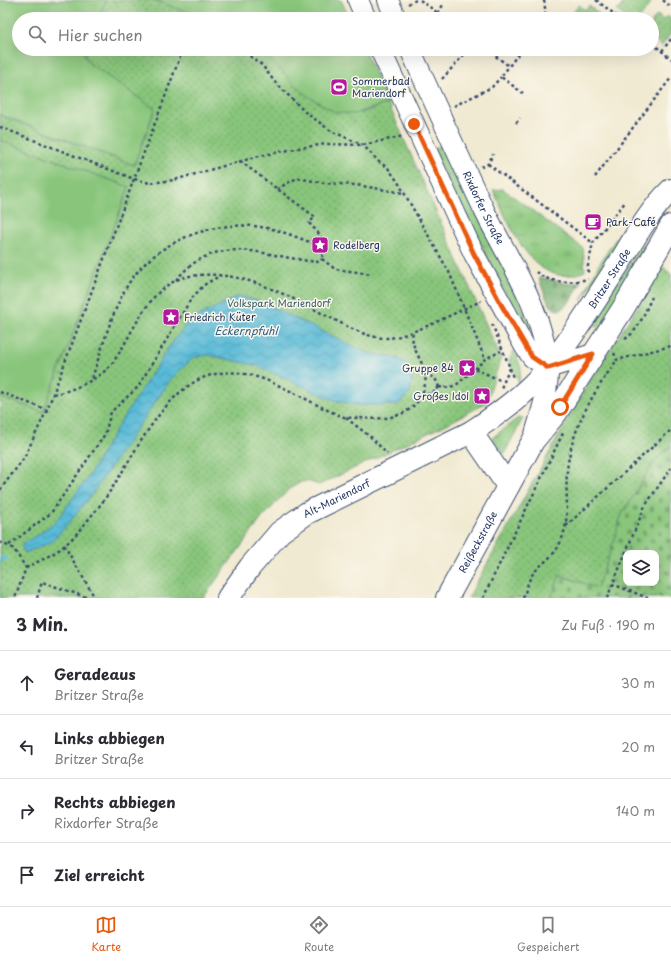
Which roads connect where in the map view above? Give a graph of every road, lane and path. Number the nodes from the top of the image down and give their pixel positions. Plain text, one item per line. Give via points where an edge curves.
1 (358, 0) edge
2 (388, 0) edge
3 (416, 0) edge
4 (420, 0) edge
5 (544, 0) edge
6 (596, 0) edge
7 (662, 0) edge
8 (443, 5) dead end
9 (671, 7) edge
10 (363, 12) edge
11 (402, 12) edge
12 (437, 12) edge
13 (439, 12) edge
14 (546, 12) edge
15 (612, 12) edge
16 (671, 39) edge
17 (659, 49) edge
18 (662, 51) junction
19 (180, 56) edge
20 (250, 56) edge
21 (383, 56) edge
22 (413, 56) edge
23 (463, 56) edge
24 (496, 56) edge
25 (517, 56) edge
26 (671, 59) edge
27 (509, 66) junction
28 (501, 77) junction
29 (671, 78) edge
30 (442, 79) dead end
31 (523, 94) dead end
32 (454, 106) dead end
33 (520, 118) dead end
34 (516, 123) dead end
35 (444, 124) junction
36 (0, 127) edge
37 (411, 135) junction
38 (363, 145) junction
39 (493, 154) dead end
40 (240, 161) junction
41 (488, 164) junction
42 (480, 167) dead end
43 (595, 177) dead end
44 (134, 179) junction
45 (277, 189) junction
46 (671, 190) edge
47 (404, 193) junction
48 (626, 201) dead end
49 (643, 226) junction
50 (669, 236) edge
51 (593, 243) junction
52 (324, 248) junction
53 (322, 259) junction
54 (534, 270) dead end
55 (589, 272) dead end
56 (372, 274) dead end
57 (221, 275) junction
58 (589, 278) dead end
59 (176, 280) junction
60 (653, 295) dead end
61 (481, 301) dead end
62 (465, 308) junction
63 (413, 331) junction
64 (624, 340) dead end
65 (671, 346) edge
66 (616, 349) dead end
67 (501, 351) dead end
68 (606, 353) junction
69 (485, 359) junction
70 (617, 360) junction
71 (510, 368) dead end
72 (548, 368) junction
73 (475, 369) junction
74 (425, 374) junction
75 (92, 379) junction
76 (500, 380) dead end
77 (515, 381) dead end
78 (439, 387) junction
79 (0, 392) edge
80 (54, 394) junction
81 (421, 396) junction
82 (47, 410) junction
83 (346, 418) junction
84 (567, 427) dead end
85 (671, 430) edge
86 (471, 432) junction
87 (533, 441) junction
88 (671, 468) edge
89 (396, 469) junction
90 (508, 486) junction
91 (0, 490) edge
92 (566, 527) junction
93 (0, 542) edge
94 (9, 545) junction
95 (64, 546) junction
96 (26, 568) junction
97 (612, 584) junction
98 (15, 598) edge
99 (37, 598) edge
100 (89, 598) edge
101 (95, 598) edge
102 (228, 598) edge
103 (447, 598) edge
104 (483, 598) edge
105 (523, 598) edge
106 (607, 598) edge
107 (648, 598) edge

1 - 10 street
2 - 11 street
3 - 11 path
4 - 12 path
5 - 14 path
6 - 15 path
7 - 9 path
8 - 13 path
16 - 18 path
17 - 18 path
18 - 26 path
19 - 44 path
20 - 38 path via 262,65 305,112 331,131
21 - 37 street
22 - 35 street, Rixdorfer Straße
23 - 30 path
24 - 27 path
25 - 27 path
27 - 28 path
28 - 31 path
28 - 32 path via 492,87
29 - 43 path
33 - 34 path
35 - 37 street
35 - 72 street, Rixdorfer Straße via 538,320
36 - 44 path
37 - 38 path
37 - 72 street via 513,326 532,357
38 - 40 path via 326,144
38 - 47 path via 388,168
39 - 41 path
40 - 44 path via 174,180 150,183
40 - 45 path
41 - 42 path
41 - 51 path
44 - 80 path
45 - 47 path via 297,178
45 - 52 path via 316,217 309,223 322,235
46 - 49 main road, Britzer Straße
47 - 62 path via 449,272
48 - 51 path
49 - 50 street
49 - 72 main road, Britzer Straße
50 - 68 main road via 624,307
51 - 55 path via 587,270
52 - 53 path
52 - 75 path via 280,232 244,225 198,232 168,246 134,274 124,290
53 - 56 path via 335,269
53 - 59 path via 319,262 312,262 229,249 214,252 196,261
54 - 58 path via 539,275 563,282
57 - 59 path via 189,276
57 - 63 path via 258,284 369,335 388,338
57 - 94 path via 204,285 192,299 138,387 111,412 105,434 51,513
59 - 75 path via 170,283 144,311 109,367
60 - 64 path via 631,336
61 - 62 path
62 - 63 path
62 - 69 path
63 - 74 path via 412,345 425,369
65 - 70 path
66 - 68 path
67 - 69 path
68 - 70 path
68 - 72 street, Britzer Straße
68 - 87 main road
69 - 73 path
70 - 92 path via 592,395 571,449 567,470
71 - 77 path
72 - 86 main road, Britzer Straße via 514,402
72 - 87 street, Rixdorfer Straße via 546,391
73 - 76 path
73 - 78 path via 459,384 446,388
74 - 78 path via 436,378
74 - 81 path
75 - 80 path via 65,392
78 - 81 path via 432,393
79 - 82 path
80 - 82 path
81 - 83 path via 408,410 398,415 385,418
82 - 91 path via 24,458
83 - 89 path via 384,449
83 - 95 path via 262,379 236,372 215,374 193,382 177,394 160,413 98,508
84 - 104 path
85 - 92 path
86 - 89 main road, Alt-Mariendorf
86 - 90 main road
87 - 90 main road
88 - 97 path via 645,506
89 - 102 main road, Alt-Mariendorf via 316,508 289,525 266,548
90 - 103 main road, Reißeckstraße
92 - 105 path via 560,544 531,576
93 - 94 path
94 - 96 path
95 - 96 path
95 - 101 path
96 - 98 path
97 - 106 path
97 - 107 path
99 - 100 path via 42,582

